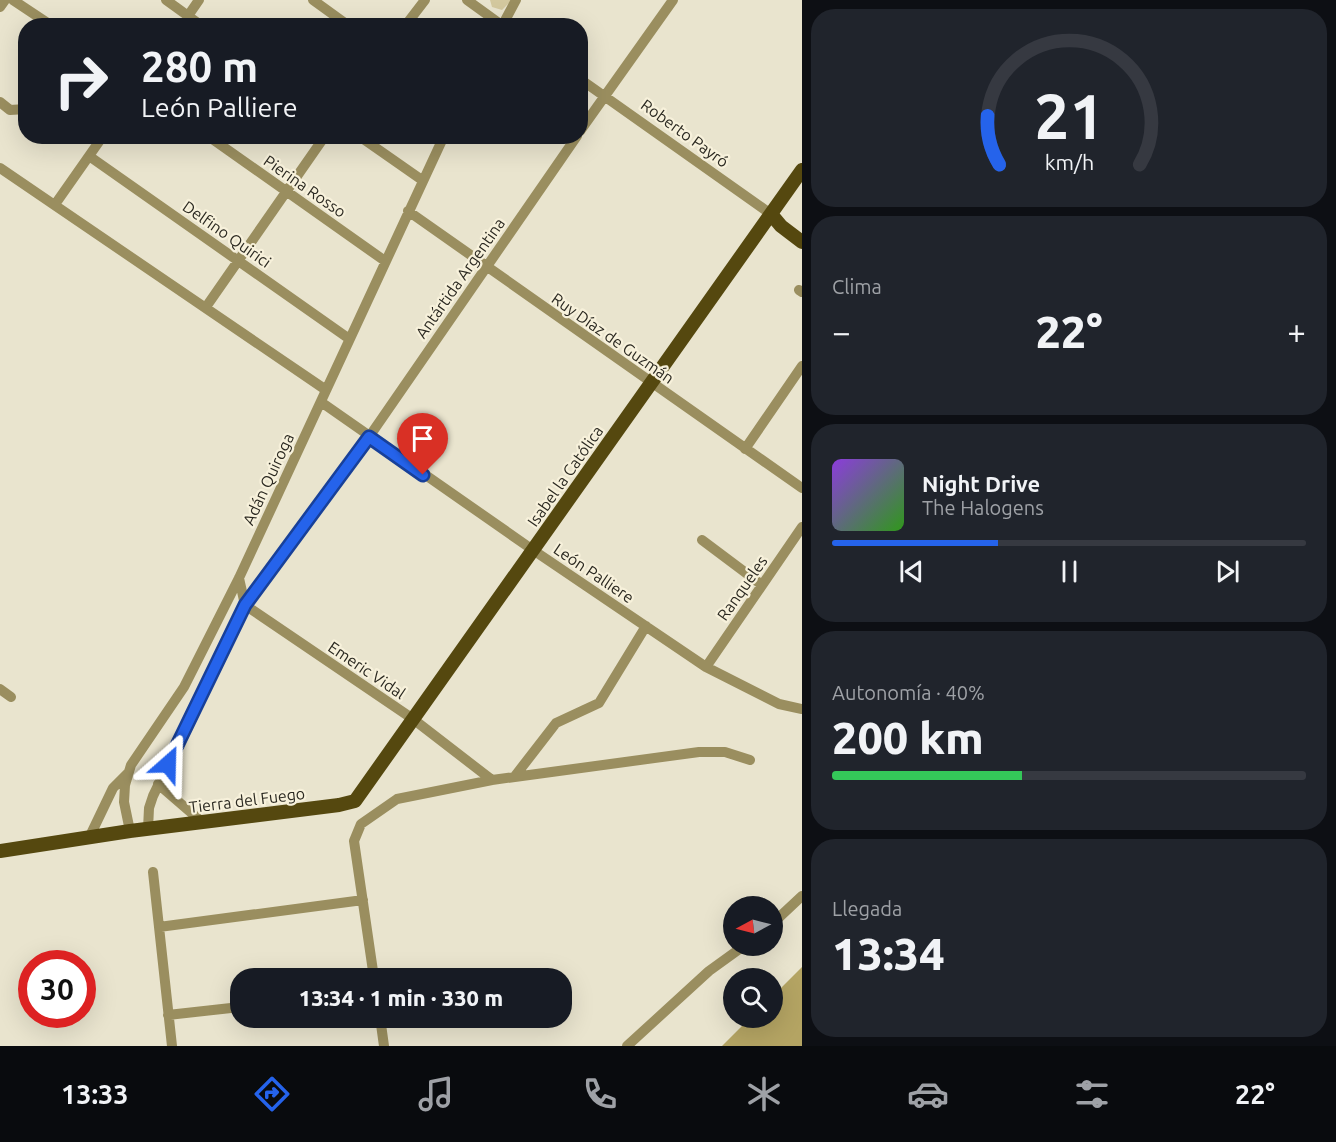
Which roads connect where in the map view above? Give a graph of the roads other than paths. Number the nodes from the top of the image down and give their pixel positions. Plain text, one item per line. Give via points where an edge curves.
1 (5, 0) edge
2 (14, 0) edge
3 (166, 0) edge
4 (199, 0) edge
5 (313, 0) edge
6 (425, 0) edge
7 (467, 0) edge
8 (516, 0) edge
9 (673, 0) edge
10 (482, 4) edge
11 (0, 7) edge
12 (188, 16) junction
13 (40, 18) edge
14 (191, 18) edge
15 (338, 18) edge
16 (411, 18) edge
17 (495, 18) edge
18 (506, 18) edge
19 (588, 84) edge
20 (605, 96) junction
21 (0, 102) edge
22 (18, 110) edge
23 (588, 120) edge
24 (97, 144) edge
25 (220, 144) edge
26 (319, 144) edge
27 (370, 144) edge
28 (440, 144) edge
29 (572, 144) edge
30 (89, 156) junction
31 (0, 168) edge
32 (802, 170) edge
33 (422, 180) junction
34 (286, 190) junction
35 (56, 203) junction
36 (408, 211) junction
37 (771, 214) junction
38 (802, 231) edge
39 (802, 242) edge
40 (238, 260) junction
41 (385, 261) junction
42 (487, 267) junction
43 (206, 307) junction
44 (348, 338) junction
45 (802, 366) edge
46 (651, 383) junction
47 (326, 390) junction
48 (321, 402) junction
49 (369, 437) junction
50 (745, 449) junction
51 (802, 488) edge
52 (802, 527) edge
53 (702, 540) dead end
54 (533, 550) junction
55 (238, 578) junction
56 (762, 585) junction
57 (245, 605) junction
58 (646, 626) junction
59 (198, 661) junction
60 (215, 664) junction
61 (706, 666) junction
62 (0, 689) edge
63 (11, 697) dead end
64 (802, 709) edge
65 (413, 719) junction
66 (750, 760) dead end
67 (128, 773) junction
68 (515, 776) junction
69 (492, 780) junction
70 (158, 784) junction
71 (355, 801) joint
72 (202, 822) junction
73 (148, 829) junction
74 (130, 831) junction
75 (90, 838) junction
76 (0, 851) edge
77 (153, 872) dead end
78 (802, 896) edge
79 (363, 900) junction
80 (783, 914) edge
81 (159, 927) junction
82 (730, 956) edge
83 (373, 968) edge
84 (230, 1007) edge
85 (168, 1015) junction
86 (382, 1028) edge
87 (172, 1046) edge
88 (384, 1046) edge
89 (627, 1046) edge

1 - 11 street
2 - 13 street
3 - 12 street
4 - 12 street
5 - 15 street
6 - 16 street
7 - 10 street
8 - 18 street
9 - 20 street
10 - 17 street
12 - 14 street
19 - 20 street, Roberto Payró
20 - 23 street
20 - 37 street, Roberto Payró
21 - 22 street via 10,110
24 - 30 street
25 - 34 street, Pierina Rosso
26 - 34 street
27 - 33 street
28 - 33 street, Adán Quiroga
29 - 42 street, Antártida Argentina
30 - 35 street
30 - 40 street, Delfino Quirici
31 - 35 street
32 - 37 main road, Isabel la Católica
33 - 36 street, Adán Quiroga
34 - 40 street
34 - 41 street, Pierina Rosso
35 - 43 street
36 - 41 street, Adán Quiroga
36 - 42 street, Ruy Díaz de Guzmán
37 - 38 main road, Roberto Payró
37 - 39 main road, Roberto Payró
37 - 46 main road, Isabel la Católica
40 - 43 street
40 - 44 street, Delfino Quirici
41 - 44 street, Adán Quiroga
42 - 46 street, Ruy Díaz de Guzmán
42 - 49 street, Antártida Argentina
43 - 47 street
44 - 47 street, Adán Quiroga
45 - 50 street
46 - 50 street, Ruy Díaz de Guzmán
46 - 54 main road, Isabel la Católica
47 - 48 street, Adán Quiroga
48 - 49 street, León Palliere
48 - 55 street, Adán Quiroga
49 - 54 street, León Palliere
49 - 57 street
50 - 51 street, Ruy Díaz de Guzmán
52 - 56 street, Ranqueles
53 - 56 street
54 - 58 street, León Palliere
54 - 65 main road, Isabel la Católica
55 - 57 street
55 - 59 street, Adán Quiroga
56 - 61 street, Ranqueles
57 - 60 street
57 - 65 street, Emeric Vidal
58 - 61 street, León Palliere
58 - 68 street via 599,703 556,723
59 - 60 street
59 - 67 street, Adán Quiroga
60 - 70 street
61 - 64 street, León Palliere via 779,704
62 - 63 street
65 - 69 street, Emeric Vidal
65 - 71 main road, Isabel la Católica
66 - 68 street via 725,752 707,752
67 - 74 street, Adán Quiroga via 124,802
67 - 75 street via 113,789
68 - 69 street
69 - 79 street via 397,799 361,824 354,841
70 - 72 street
70 - 73 street via 149,808
71 - 72 main road, Tierra del Fuego
72 - 73 main road, Tierra del Fuego
73 - 74 main road, Tierra del Fuego
74 - 75 main road, Tierra del Fuego
75 - 76 main road, Tierra del Fuego
77 - 81 street
78 - 80 street
79 - 81 street
79 - 83 street
81 - 85 street
82 - 89 street
84 - 85 street
85 - 87 street
86 - 88 street

